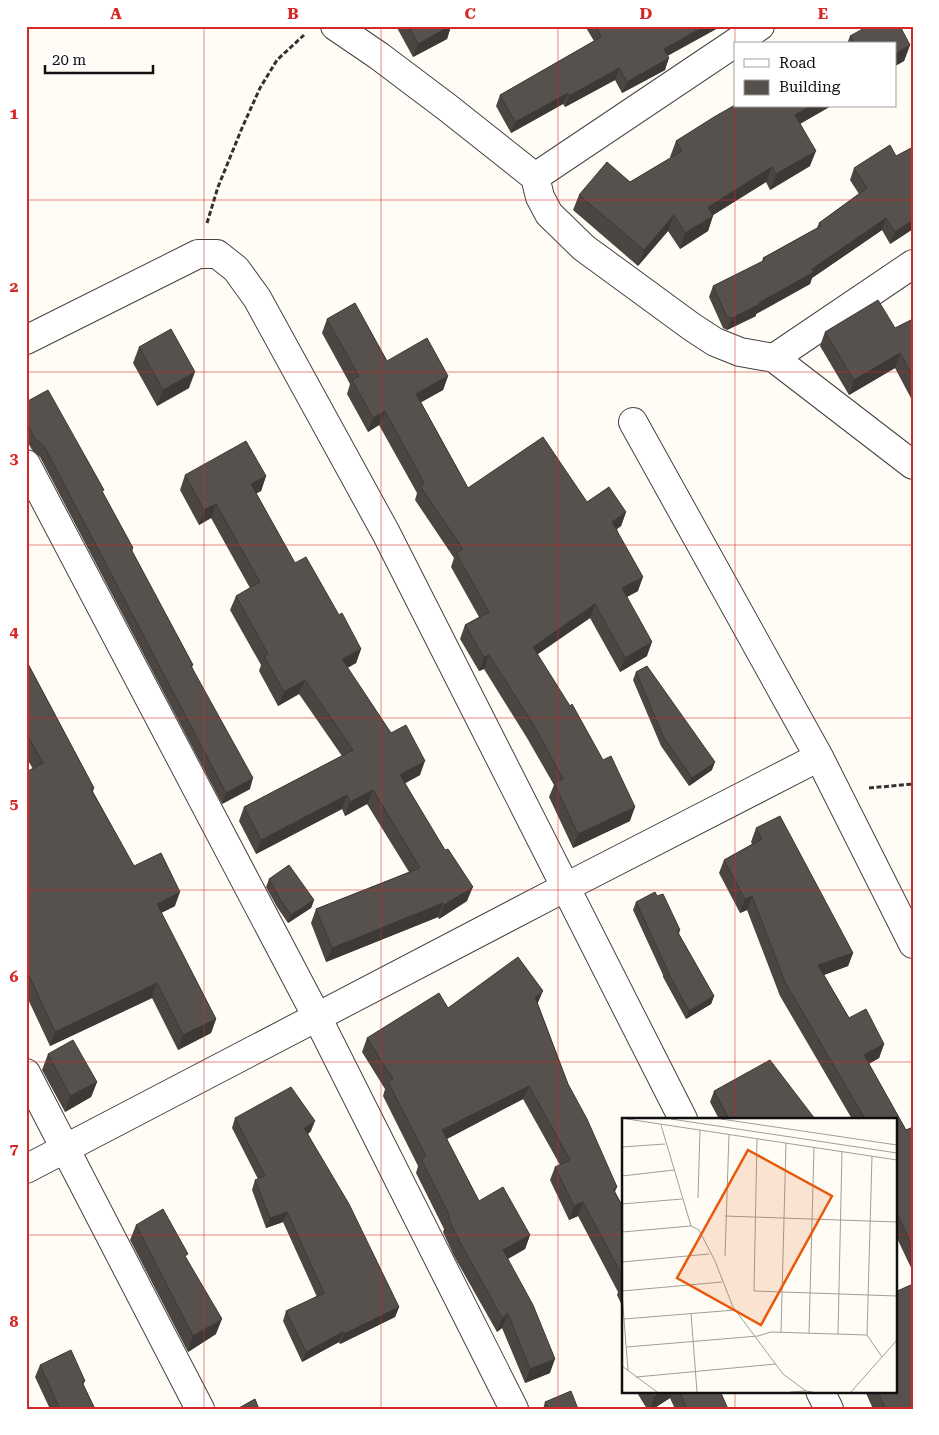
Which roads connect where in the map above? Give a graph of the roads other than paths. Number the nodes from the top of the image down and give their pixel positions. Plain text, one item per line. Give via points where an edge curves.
1 (335, 26) edge
2 (760, 26) edge
3 (736, 42) edge
4 (734, 43) edge
5 (535, 177) junction
6 (913, 264) edge
7 (26, 340) edge
8 (774, 358) junction
9 (633, 422) dead end
10 (26, 464) edge
11 (913, 465) edge
12 (819, 757) junction
13 (566, 887) junction
14 (913, 944) edge
15 (318, 1017) junction
16 (26, 1073) edge
17 (682, 1118) edge
18 (66, 1149) junction
19 (26, 1169) edge
20 (820, 1392) edge
21 (200, 1409) edge
22 (514, 1409) edge
23 (829, 1409) edge

1 - 5 street via 448,108
2 - 3 street
4 - 5 street
5 - 8 street via 549,214 584,248 714,342 740,352
6 - 8 street
7 - 13 street via 198,254 217,254 236,269 257,298 386,533
8 - 11 street
9 - 12 street
10 - 15 street
12 - 13 street
12 - 14 street
13 - 15 street
13 - 17 street
15 - 18 street
15 - 22 street
16 - 18 street
18 - 19 street
18 - 21 street
20 - 23 street

